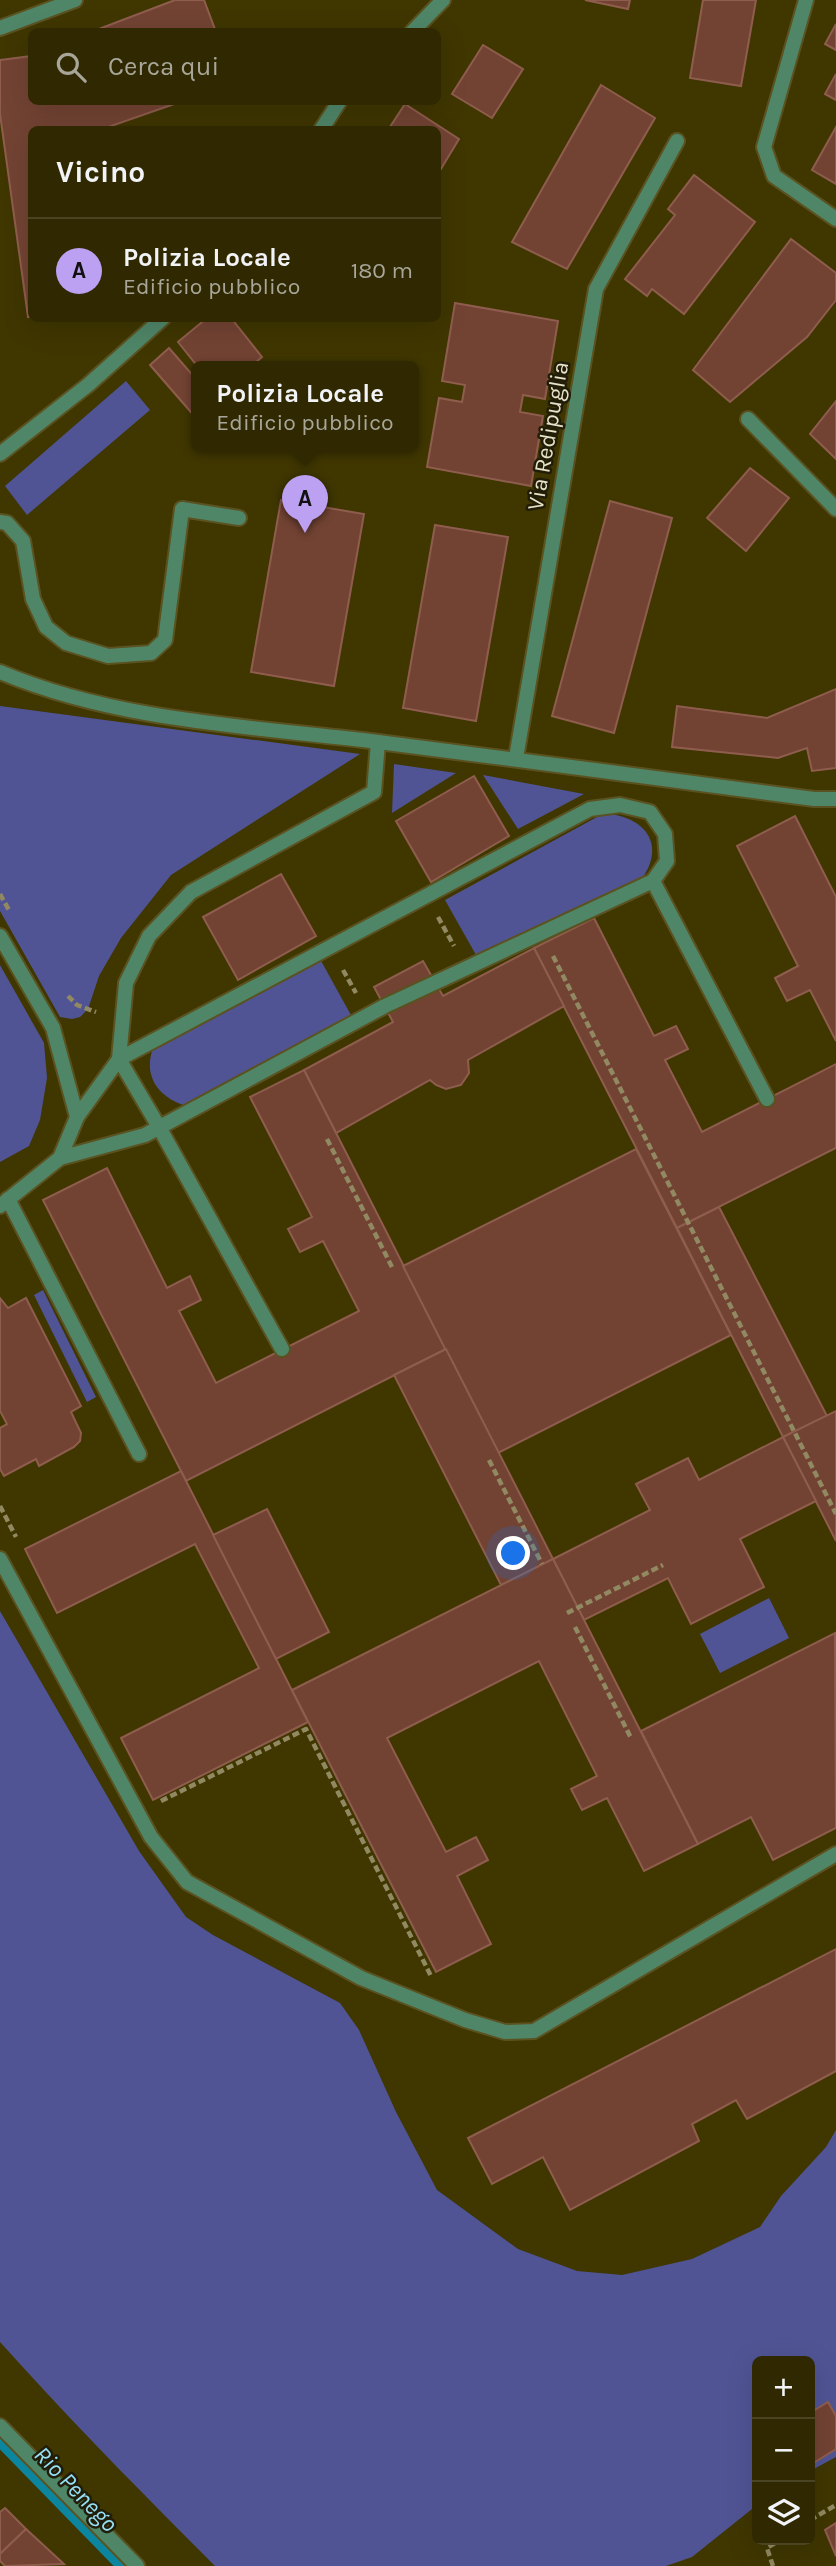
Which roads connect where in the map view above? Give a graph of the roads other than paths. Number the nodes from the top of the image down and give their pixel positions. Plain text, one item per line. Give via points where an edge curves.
1 (75, 0) edge
2 (443, 0) edge
3 (806, 0) edge
4 (0, 28) edge
5 (416, 28) edge
6 (337, 105) edge
7 (324, 126) edge
8 (677, 141) dead end
9 (836, 219) edge
10 (159, 322) edge
11 (748, 419) dead end
12 (0, 454) edge
13 (836, 509) edge
14 (239, 518) dead end
15 (0, 522) edge
16 (0, 672) edge
17 (378, 742) junction
18 (516, 758) junction
19 (836, 799) edge
20 (653, 881) junction
21 (0, 936) edge
22 (119, 1059) junction
23 (767, 1099) dead end
24 (77, 1117) junction
25 (159, 1127) junction
26 (60, 1158) junction
27 (4, 1203) edge
28 (282, 1349) dead end
29 (139, 1454) dead end
30 (0, 1559) edge
31 (836, 1854) edge
32 (0, 2426) edge
33 (137, 2566) edge

1 - 4 street
2 - 5 street
3 - 9 street via 764,147 774,176
6 - 7 street
8 - 18 street, Via Redipuglia via 596,289
10 - 12 street
11 - 13 street
14 - 15 street via 182,509 165,640 151,653 108,656 66,643 46,627 33,599 23,541 7,523
16 - 17 street via 33,686 152,715
17 - 18 street
17 - 22 street via 374,792 191,892 149,936 126,983
18 - 19 street
20 - 22 street via 667,861 665,834 650,812 620,805 590,809
20 - 23 street
20 - 25 street via 368,1016
21 - 24 street via 52,1028
22 - 24 street
22 - 25 street
24 - 26 street
25 - 26 street
25 - 28 street
26 - 27 street
27 - 29 street
30 - 31 street via 151,1837 187,1882 361,1978 450,2013 505,2032 534,2031
32 - 33 street

